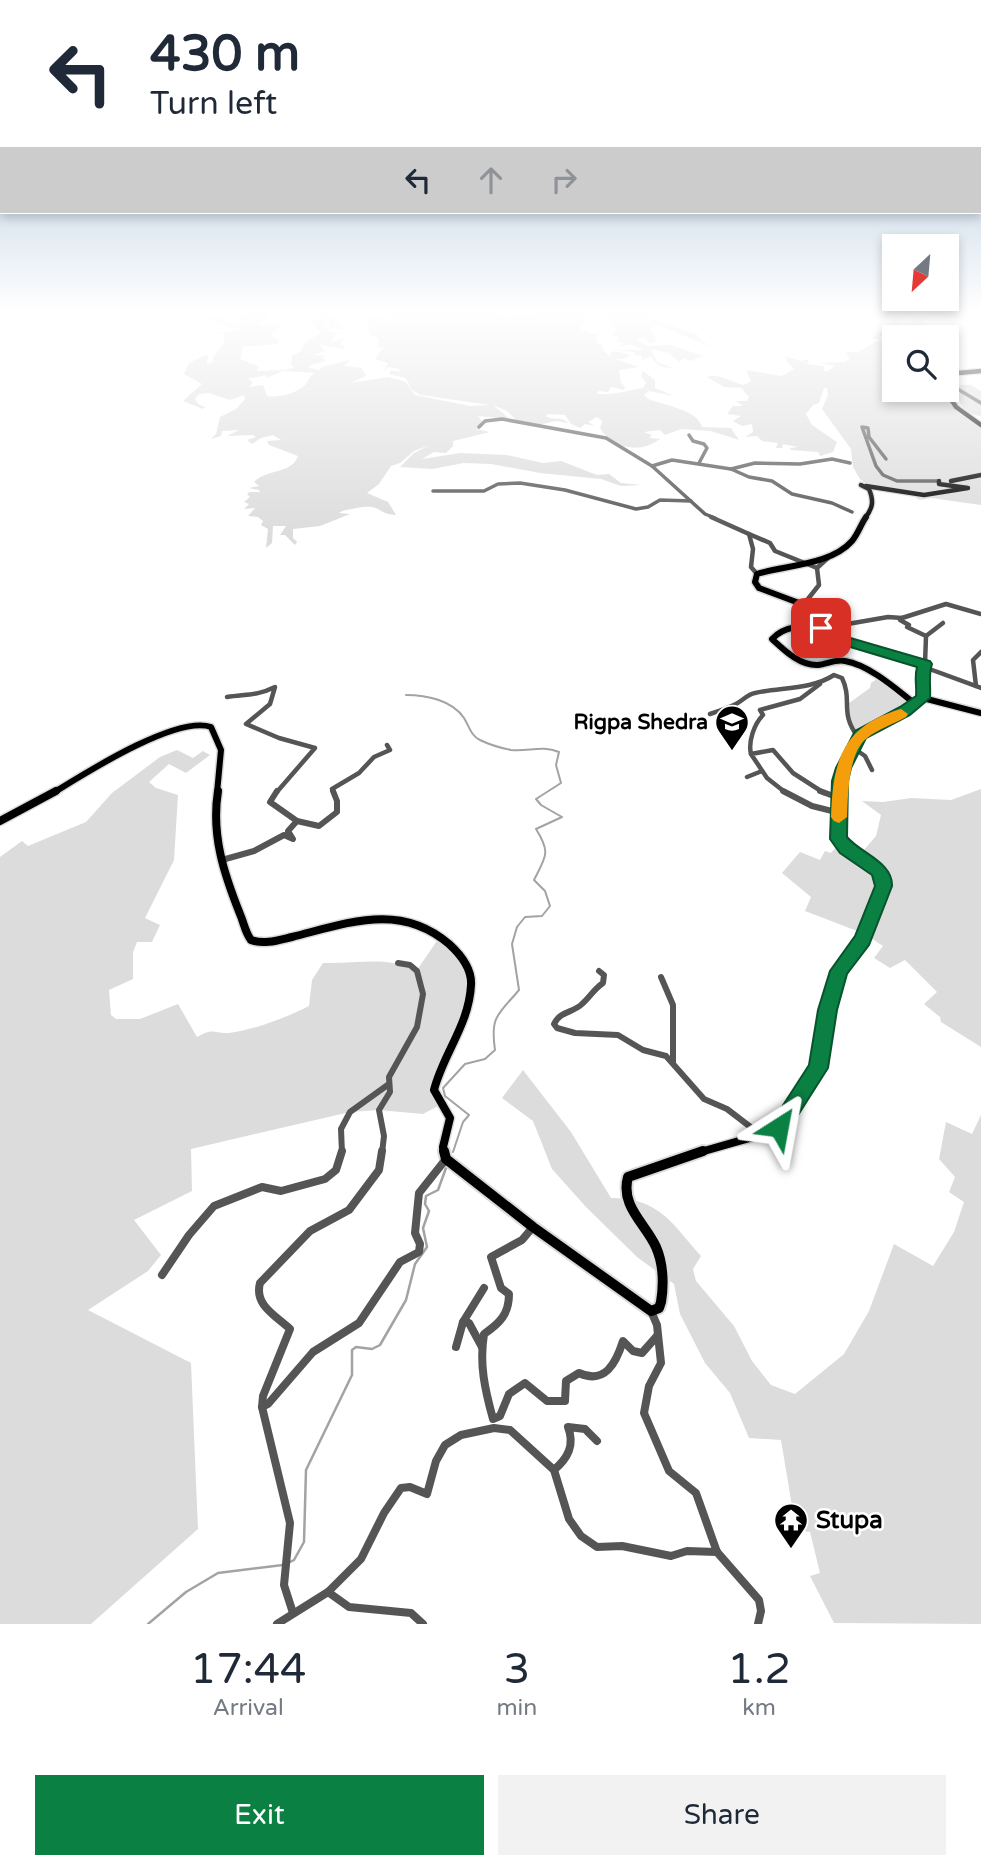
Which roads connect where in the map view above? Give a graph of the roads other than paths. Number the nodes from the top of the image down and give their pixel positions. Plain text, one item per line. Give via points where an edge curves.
1 (959, 390) edge
2 (954, 402) edge
3 (981, 403) edge
4 (981, 425) edge
5 (478, 427) dead end
6 (689, 435) dead end
7 (886, 459) dead end
8 (699, 463) junction
9 (850, 463) dead end
10 (652, 466) junction
11 (731, 470) junction
12 (981, 475) edge
13 (939, 481) junction
14 (433, 491) dead end
15 (691, 501) junction
16 (852, 512) dead end
17 (749, 534) junction
18 (833, 552) junction
19 (804, 563) junction
20 (817, 568) junction
21 (757, 574) junction
22 (804, 604) junction
23 (981, 614) edge
24 (902, 618) junction
25 (943, 623) dead end
26 (836, 626) junction
27 (821, 628) junction
28 (926, 636) junction
29 (981, 652) edge
30 (924, 665) junction
31 (820, 684) junction
32 (979, 687) edge
33 (227, 697) dead end
34 (923, 698) junction
35 (914, 703) junction
36 (981, 713) edge
37 (710, 714) dead end
38 (858, 737) junction
39 (387, 745) dead end
40 (852, 747) junction
41 (751, 754) junction
42 (872, 770) dead end
43 (762, 771) junction
44 (747, 777) dead end
45 (839, 798) junction
46 (839, 813) junction
47 (0, 821) edge
48 (297, 821) junction
49 (222, 860) junction
50 (398, 962) dead end
51 (598, 971) dead end
52 (661, 977) dead end
53 (673, 1062) junction
54 (389, 1084) junction
55 (761, 1135) junction
56 (446, 1159) junction
57 (533, 1227) junction
58 (162, 1275) dead end
59 (484, 1288) dead end
60 (652, 1311) junction
61 (463, 1322) junction
62 (657, 1336) junction
63 (482, 1346) junction
64 (456, 1347) dead end
65 (262, 1407) junction
66 (494, 1424) junction
67 (597, 1441) dead end
68 (554, 1470) junction
69 (718, 1552) junction
70 (289, 1556) joint
71 (328, 1592) junction
72 (293, 1613) junction
73 (277, 1624) edge
74 (423, 1624) edge
75 (758, 1624) edge

1 - 3 street
2 - 4 main road
5 - 10 street via 489,419 502,419 601,437
6 - 8 street via 707,448
7 - 13 street via 869,437 868,428 862,427 876,466 885,477 912,483
8 - 10 street via 672,460
8 - 11 street
9 - 11 street via 832,458 800,464 755,463
10 - 15 street
11 - 16 street
12 - 13 main road
13 - 18 main road via 968,488 922,495 861,485 869,489 873,509 851,541
14 - 15 street via 484,491 498,484 520,483 636,509 660,500
15 - 17 street via 710,516
17 - 19 street
17 - 21 street via 751,567
18 - 19 main road
18 - 20 street
19 - 20 street
19 - 21 main road
20 - 22 street via 818,585
21 - 22 main road via 755,582 760,588
22 - 26 main road via 823,612
23 - 24 street via 946,604
24 - 26 street
24 - 28 street via 907,627
25 - 28 street
26 - 27 main road
27 - 30 street via 842,640
27 - 35 main road via 786,629 772,639 806,664 842,660 856,664
28 - 30 street
29 - 32 street via 972,660
30 - 32 street
30 - 34 street via 920,680
31 - 37 street via 752,693
31 - 38 street via 834,675 844,681 844,715
31 - 41 street via 789,704 760,710 763,715 754,728
33 - 48 street via 256,696 275,687 272,701 246,724 315,748 270,802
34 - 35 main road
34 - 36 main road
35 - 38 main road
38 - 40 main road
39 - 48 street via 390,750 332,789 337,801 333,817 319,826
40 - 42 street via 865,756
40 - 45 main road
41 - 43 street
41 - 45 street via 773,750 811,789
43 - 44 street
43 - 46 street via 790,796
45 - 46 main road
46 - 55 main road via 840,843 878,871 884,886 863,940 839,971 817,1072 783,1123
47 - 49 main road via 107,758 175,731 205,725 214,731 222,757 214,809
48 - 49 street via 288,831 293,839 284,835 254,851
49 - 56 main road via 250,941 270,942 350,923 400,917 428,926 459,956 471,976 471,986 454,1050 434,1089 450,1118 443,1147
50 - 54 street via 417,971 423,994 417,1027
51 - 53 street via 604,975 603,983 581,1006 558,1016 557,1028 618,1035
52 - 53 street via 673,1004
53 - 55 street via 704,1099
54 - 58 street via 351,1112 341,1129 345,1146 332,1175 281,1191 266,1184 252,1194 219,1202
54 - 65 street via 390,1092 379,1110 384,1136 379,1170 371,1184 349,1210 310,1231 260,1283 257,1294 261,1303 290,1329
55 - 60 main road via 628,1177 626,1198 652,1239 662,1269 662,1301
56 - 57 main road
56 - 65 street via 430,1186 419,1193 415,1233 419,1252 400,1262 359,1323 313,1352
57 - 60 main road
57 - 63 street via 522,1240 491,1256 501,1287 509,1294 509,1306 500,1325 484,1334
59 - 61 street
60 - 62 street
61 - 63 street via 469,1323
61 - 64 street
62 - 66 street via 642,1353 623,1342 618,1359 598,1378 579,1373 572,1376 566,1381 565,1401 546,1402 525,1383 509,1394
62 - 69 street via 661,1363 649,1387 644,1413 669,1471 696,1493
63 - 66 street via 480,1367
65 - 70 street via 290,1522
66 - 68 street via 510,1430
66 - 71 street via 445,1445 428,1494 401,1488 361,1559
67 - 68 street via 590,1430 568,1427 570,1450
68 - 69 street via 569,1519 581,1536 597,1547 622,1546 671,1556 687,1551
69 - 75 street via 759,1600
70 - 72 street via 284,1585
71 - 72 street
71 - 74 street via 349,1607 411,1613
72 - 73 street

